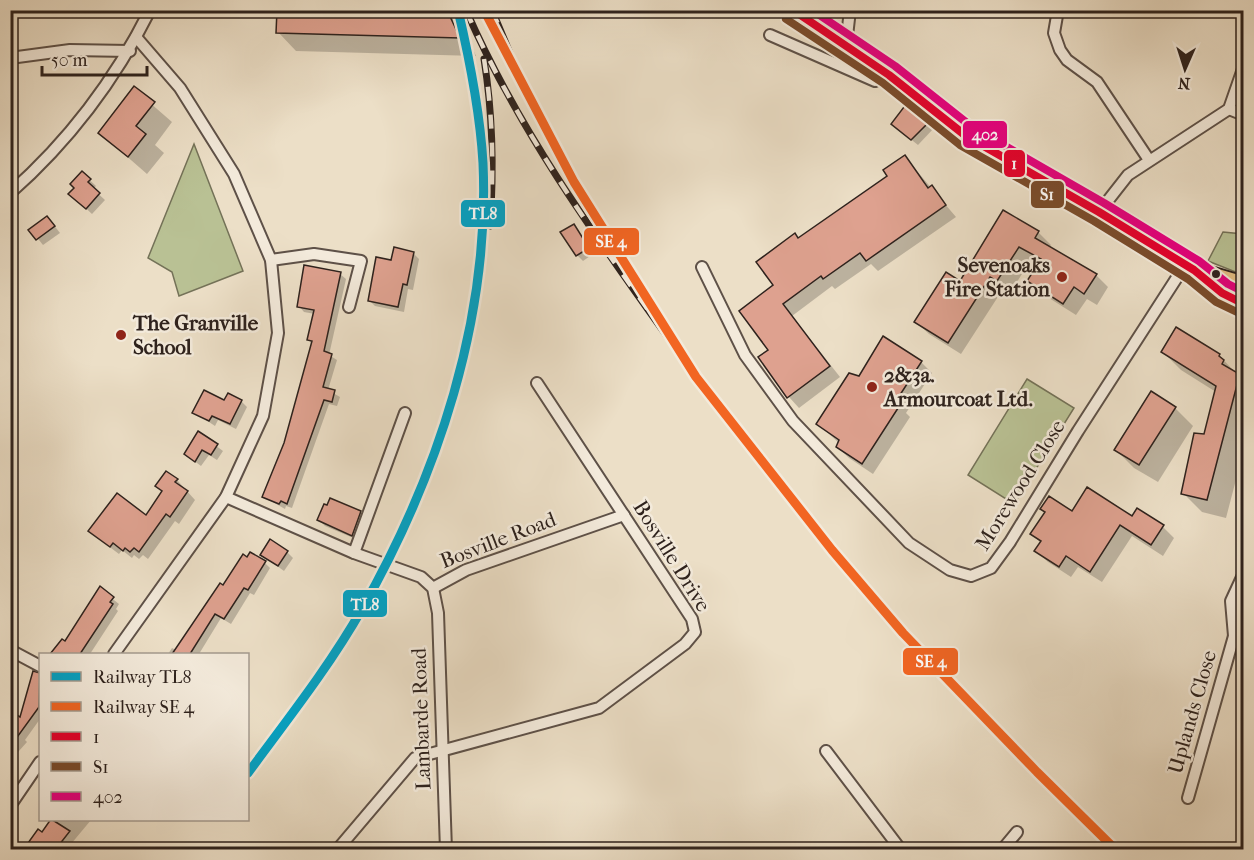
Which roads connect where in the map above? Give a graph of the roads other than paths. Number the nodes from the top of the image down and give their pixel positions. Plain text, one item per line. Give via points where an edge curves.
1 (150, 10) edge
2 (792, 10) edge
3 (850, 10) edge
4 (1058, 10) edge
5 (770, 35) dead end
6 (136, 37) junction
7 (846, 45) junction
8 (130, 51) junction
9 (10, 58) edge
10 (1244, 66) edge
11 (889, 75) junction
12 (1229, 109) junction
13 (1244, 115) edge
14 (1149, 160) junction
15 (10, 193) edge
16 (1099, 212) junction
17 (271, 260) junction
18 (702, 267) dead end
19 (1189, 267) junction
20 (1244, 285) edge
21 (1244, 304) edge
22 (349, 307) dead end
23 (537, 383) dead end
24 (405, 413) dead end
25 (226, 496) junction
26 (624, 514) junction
27 (354, 553) junction
28 (1244, 573) edge
29 (433, 588) junction
30 (1239, 640) edge
31 (10, 650) edge
32 (115, 653) edge
33 (39, 665) edge
34 (826, 751) dead end
35 (441, 752) junction
36 (39, 763) edge
37 (16, 792) edge
38 (1188, 798) dead end
39 (10, 806) edge
40 (1017, 832) dead end
41 (337, 849) edge
42 (446, 849) edge
43 (901, 849) edge
44 (1002, 849) edge

1 - 6 street
2 - 7 main road
3 - 7 street
4 - 14 street via 1054,33 1060,50 1097,82
5 - 11 street via 875,81
6 - 8 street
6 - 17 street via 180,88 234,174
7 - 11 main road
8 - 9 street via 70,51
8 - 15 street via 68,134
10 - 12 street
11 - 16 main road via 966,136
12 - 13 street
12 - 14 street
14 - 16 street via 1128,175
16 - 19 main road
17 - 22 street via 314,254 361,261
17 - 25 street via 278,333 274,362 262,416
18 - 19 street, Morewood Close via 744,355 793,421 909,543 950,570 970,576 991,568 1010,543 1077,431
19 - 20 main road
19 - 21 main road via 1222,293
23 - 26 street, Bosville Drive
24 - 27 street
25 - 27 street, Bosville Road
25 - 32 street
26 - 29 street, Bosville Road via 466,570
26 - 35 street, Bosville Drive via 692,619 692,637 599,708
27 - 29 street, Bosville Road via 422,577
28 - 30 street, Uplands Close via 1231,601
29 - 35 street, Lambarde Road via 438,613
30 - 38 street, Uplands Close
31 - 33 street
34 - 43 street
35 - 41 street via 416,758
35 - 42 street, Lambarde Road
36 - 37 street
37 - 39 street
40 - 44 street

